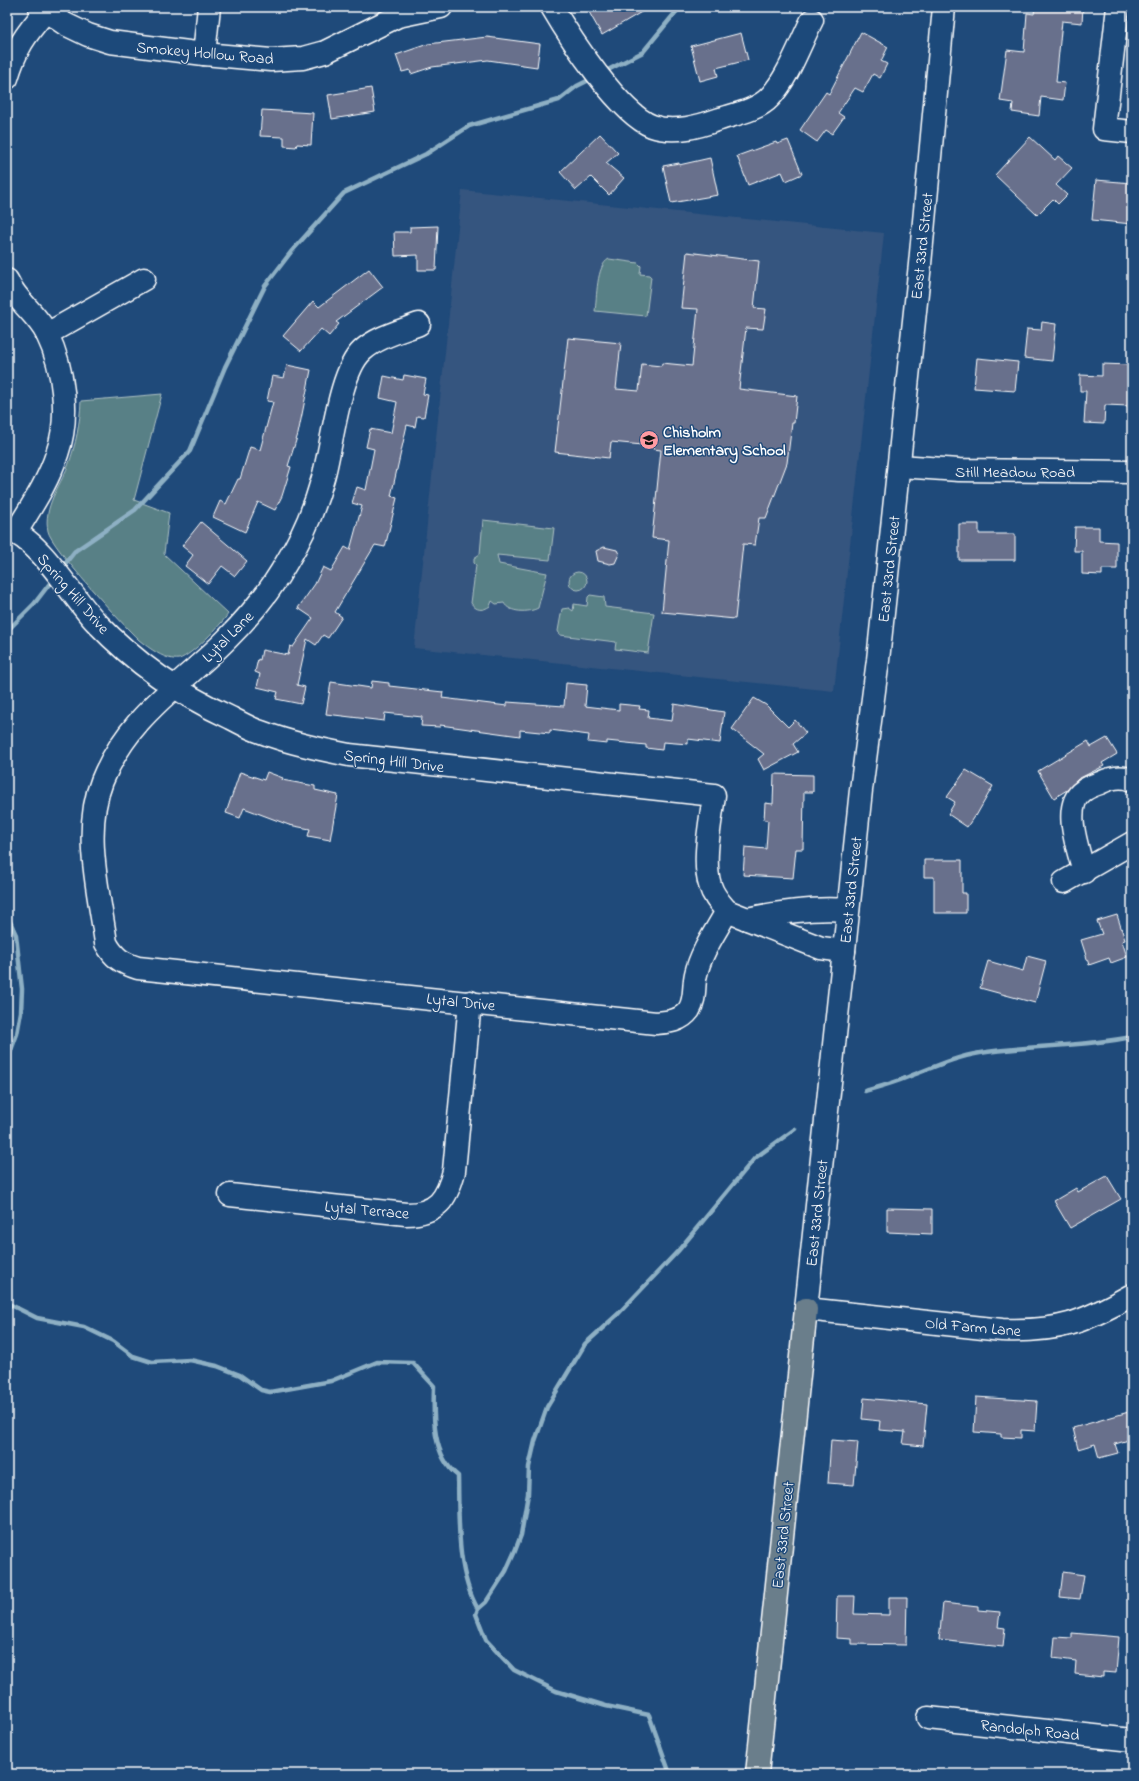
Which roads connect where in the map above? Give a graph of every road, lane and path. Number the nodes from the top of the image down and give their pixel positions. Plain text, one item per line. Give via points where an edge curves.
1 (209, 7) edge
2 (441, 7) edge
3 (552, 7) edge
4 (944, 7) edge
5 (1118, 7) edge
6 (43, 9) edge
7 (812, 20) dead end
8 (204, 54) junction
9 (7, 78) edge
10 (1132, 132) edge
11 (144, 279) dead end
12 (7, 280) edge
13 (419, 324) dead end
14 (47, 334) junction
15 (899, 466) junction
16 (1132, 472) edge
17 (12, 531) edge
18 (174, 687) junction
19 (1132, 780) edge
20 (1132, 843) edge
21 (1084, 872) junction
22 (1064, 882) dead end
23 (848, 910) junction
24 (737, 915) junction
25 (844, 951) junction
26 (124, 964) joint
27 (470, 1002) junction
28 (230, 1195) dead end
29 (1132, 1295) edge
30 (806, 1309) junction
31 (928, 1718) dead end
32 (1132, 1740) edge
33 (757, 1774) edge

1 - 8 street
2 - 8 street, Smokey Hollow Road via 398,16 325,52 303,58 270,60
3 - 7 street via 577,48 629,111 652,126 669,130 700,126 750,110 769,98 783,78
4 - 15 street, East 33rd Street
5 - 10 street via 1104,129
6 - 8 street, Smokey Hollow Road via 65,24 110,42
6 - 9 street via 13,58
11 - 14 street
12 - 14 street
13 - 18 street, Lytal Lane via 377,341 362,351 355,360 342,396 316,503 306,529 288,562 260,603 226,640
14 - 17 street via 62,379 64,415 58,453 38,497
15 - 16 street, Still Meadow Road via 960,470
15 - 23 street, East 33rd Street
17 - 18 street, Spring Hill Drive via 41,555 96,622 147,668
18 - 24 street, Spring Hill Drive via 205,706 260,732 315,749 349,755 714,795 707,869 710,886 716,899
18 - 26 street, Lytal Lane via 155,703 119,747 102,780 94,810 92,839 106,943 115,957
19 - 21 street via 1118,777 1108,779 1082,791 1075,801 1071,816
20 - 21 street
21 - 22 street
23 - 24 street via 824,908
23 - 25 street, East 33rd Street
24 - 25 street, Spring Hill Drive via 821,948
24 - 27 street, Lytal Drive via 703,953 691,1005 681,1018 670,1022 656,1023
25 - 30 street, East 33rd Street
26 - 27 street, Lytal Drive via 138,968
27 - 28 street, Lytal Terrace via 454,1171 450,1189 441,1202 420,1214 406,1214
29 - 30 street, Old Farm Lane via 1101,1313 1074,1324 1028,1330 1002,1330
30 - 33 main road, East 33rd Street
31 - 32 street, Randolph Road

